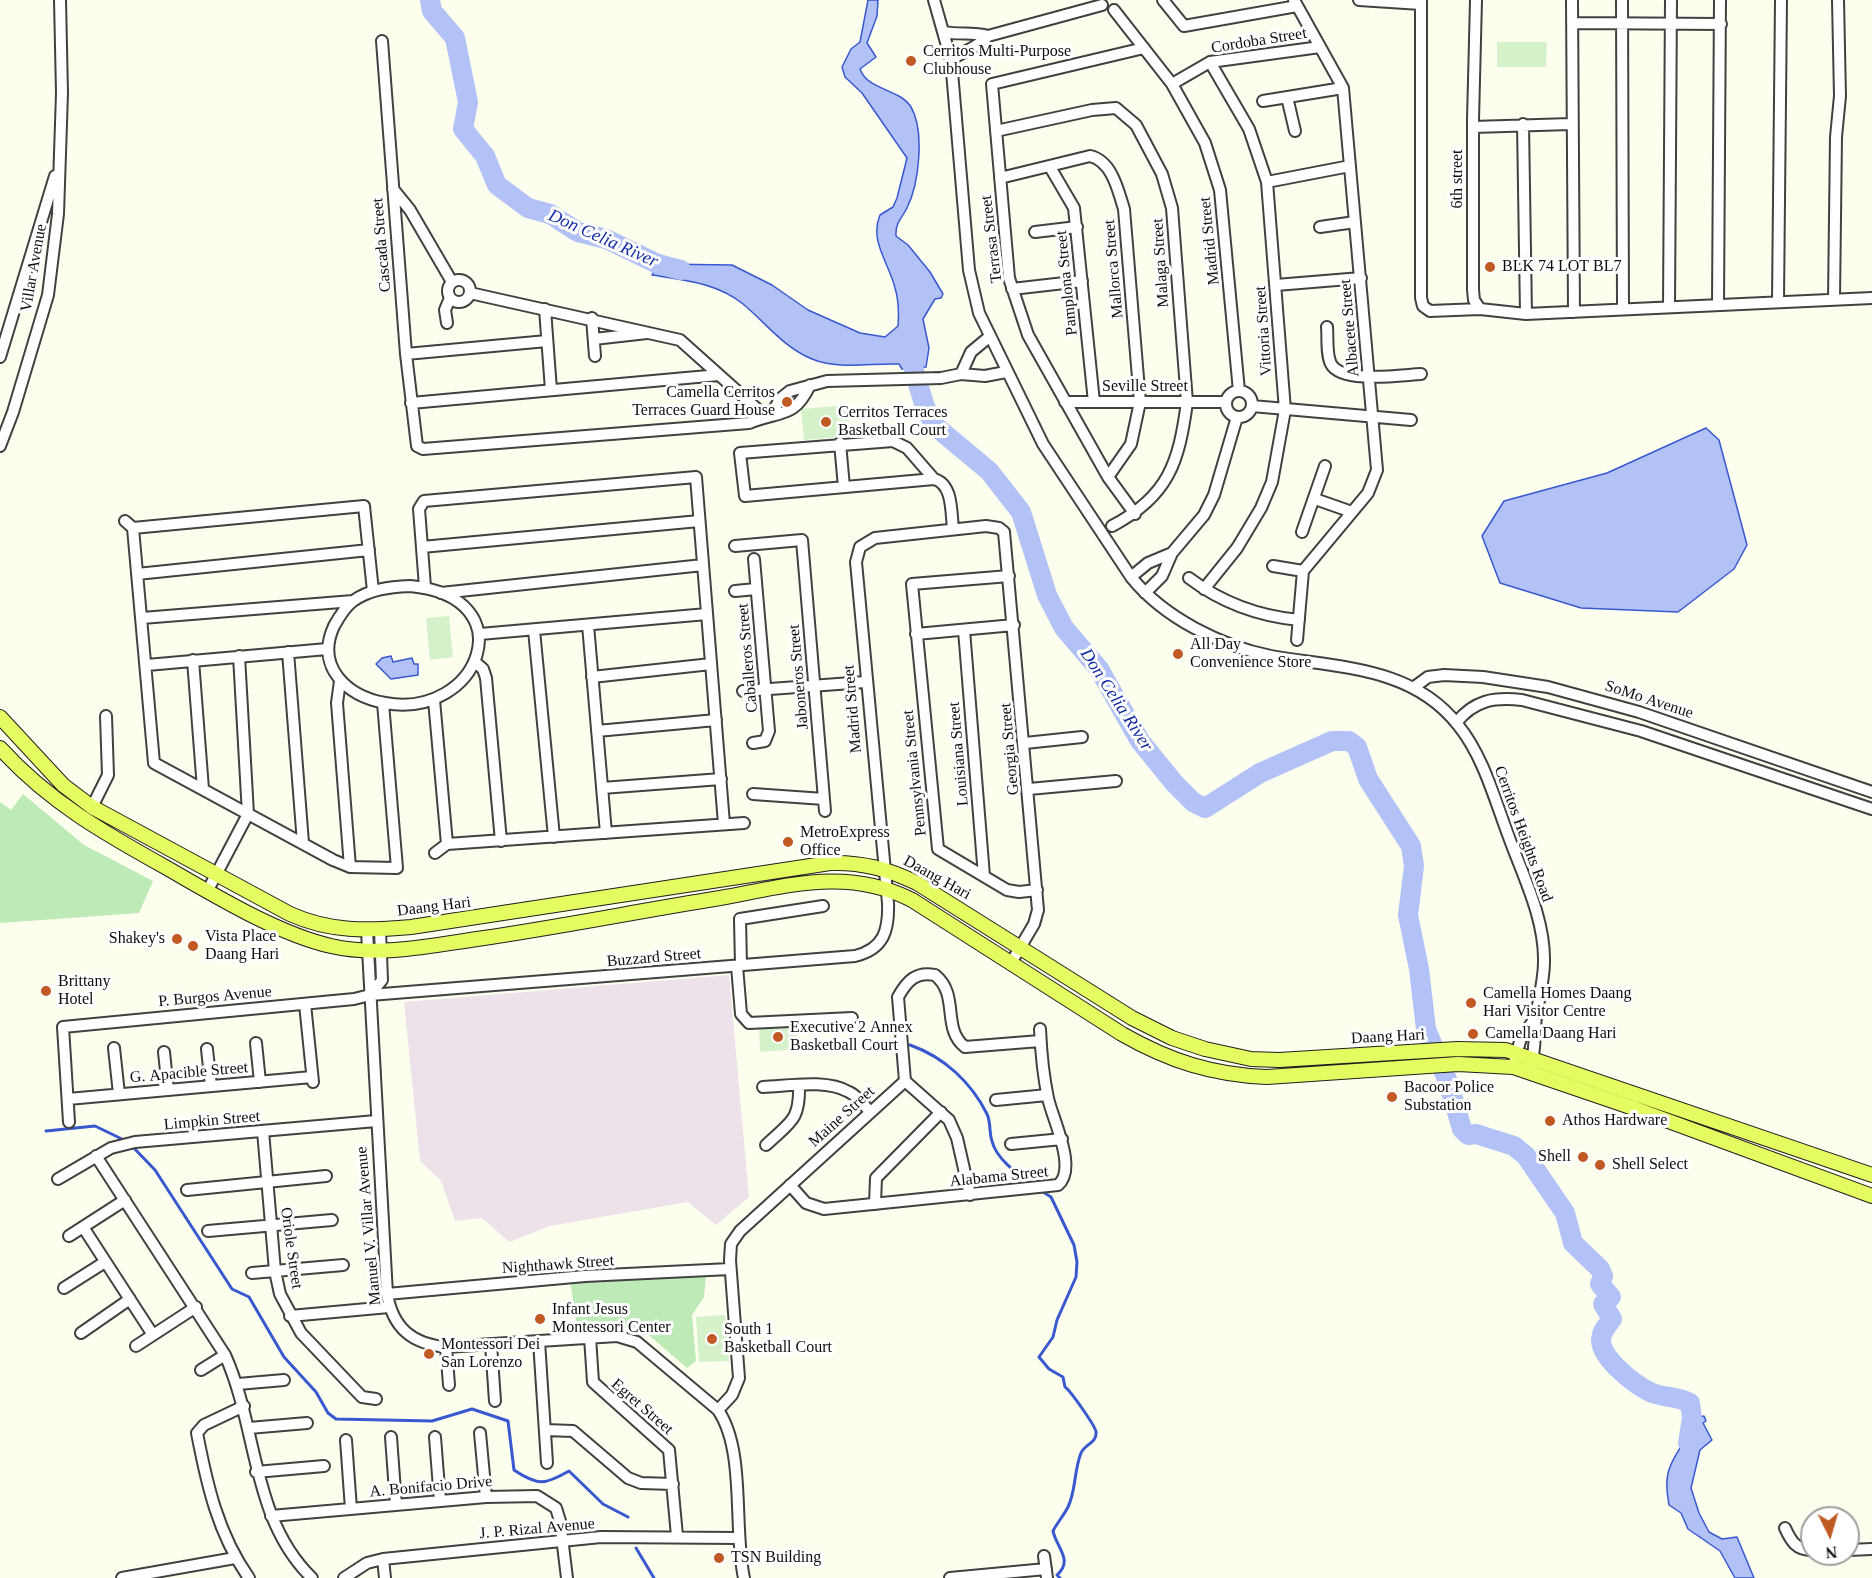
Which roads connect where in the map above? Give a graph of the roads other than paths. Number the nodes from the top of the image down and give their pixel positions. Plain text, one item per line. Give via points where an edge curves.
1 (60, 0) edge
2 (934, 0) edge
3 (1163, 0) edge
4 (1359, 0) edge
5 (1476, 0) edge
6 (1572, 0) edge
7 (1622, 0) edge
8 (1671, 0) edge
9 (1720, 0) edge
10 (1781, 0) edge
11 (1838, 0) edge
12 (1102, 2) edge
13 (1421, 2) edge
14 (1295, 3) edge
15 (1116, 5) edge
16 (1572, 23) junction
17 (1622, 23) junction
18 (1671, 24) junction
19 (1720, 24) junction
20 (944, 32) junction
21 (988, 36) junction
22 (382, 41) dead end
23 (1320, 47) junction
24 (1144, 48) junction
25 (951, 60) junction
26 (1210, 62) junction
27 (1172, 84) junction
28 (1343, 88) junction
29 (1287, 97) junction
30 (1263, 101) dead end
31 (1523, 124) junction
32 (1571, 124) junction
33 (1473, 127) junction
34 (996, 131) junction
35 (1295, 131) dead end
36 (59, 162) junction
37 (1350, 166) junction
38 (1050, 167) junction
39 (1000, 178) junction
40 (1267, 182) junction
41 (393, 189) junction
42 (1356, 222) junction
43 (1077, 227) junction
44 (1320, 227) dead end
45 (1035, 232) dead end
46 (1360, 278) junction
47 (1082, 281) junction
48 (452, 282) junction
49 (1276, 285) junction
50 (1012, 289) junction
51 (470, 293) junction
52 (450, 298) junction
53 (1872, 298) edge
54 (1834, 299) junction
55 (1778, 301) junction
56 (1718, 304) junction
57 (1670, 307) junction
58 (544, 309) junction
59 (1480, 309) junction
60 (1623, 309) junction
61 (1574, 312) junction
62 (1526, 314) junction
63 (592, 318) junction
64 (447, 323) dead end
65 (1327, 327) dead end
66 (657, 333) junction
67 (989, 337) junction
68 (594, 339) junction
69 (547, 341) junction
70 (406, 354) junction
71 (595, 356) dead end
72 (0, 357) edge
73 (1006, 372) junction
74 (961, 374) junction
75 (1421, 374) dead end
76 (719, 375) junction
77 (1369, 376) junction
78 (551, 390) junction
79 (1239, 391) junction
80 (1065, 402) junction
81 (1094, 402) junction
82 (1140, 402) junction
83 (1186, 402) junction
84 (1226, 402) junction
85 (411, 403) junction
86 (1252, 406) junction
87 (1285, 410) junction
88 (768, 415) junction
89 (1237, 417) junction
90 (1373, 418) junction
91 (1412, 420) dead end
92 (840, 443) junction
93 (0, 446) edge
94 (1325, 466) dead end
95 (1108, 477) junction
96 (934, 479) junction
97 (844, 487) junction
98 (1314, 499) junction
99 (1352, 512) junction
100 (1135, 514) junction
101 (699, 521) junction
102 (1112, 526) dead end
103 (953, 529) junction
104 (1302, 532) dead end
105 (735, 546) dead end
106 (422, 547) junction
107 (369, 550) junction
108 (1173, 553) junction
109 (753, 559) dead end
110 (703, 565) junction
111 (1273, 566) dead end
112 (1303, 571) junction
113 (137, 574) junction
114 (1009, 576) junction
115 (1131, 577) junction
116 (1189, 578) dead end
117 (424, 587) junction
118 (1204, 589) junction
119 (756, 590) junction
120 (373, 591) junction
121 (735, 591) dead end
122 (441, 593) junction
123 (1145, 593) junction
124 (353, 601) junction
125 (707, 614) junction
126 (142, 618) junction
127 (1299, 620) junction
128 (588, 625) junction
129 (1014, 626) junction
130 (534, 630) junction
131 (964, 630) junction
132 (480, 634) junction
133 (916, 634) junction
134 (1297, 640) dead end
135 (327, 649) junction
136 (288, 652) junction
137 (239, 656) junction
138 (193, 660) junction
139 (475, 662) junction
140 (711, 664) junction
141 (147, 665) junction
142 (592, 677) junction
143 (340, 681) junction
144 (866, 682) junction
145 (816, 686) junction
146 (1413, 687) junction
147 (766, 690) junction
148 (743, 691) dead end
149 (434, 700) junction
150 (383, 703) junction
151 (106, 716) dead end
152 (0, 717) edge
153 (716, 720) junction
154 (1456, 723) junction
155 (597, 731) junction
156 (1082, 737) dead end
157 (753, 743) dead end
158 (1025, 743) junction
159 (0, 748) edge
160 (721, 779) junction
161 (1116, 781) dead end
162 (602, 788) junction
163 (203, 789) junction
164 (1029, 789) junction
165 (1872, 792) edge
166 (753, 794) dead end
167 (92, 807) junction
168 (1872, 809) edge
169 (248, 814) junction
170 (744, 823) dead end
171 (724, 824) junction
172 (606, 833) junction
173 (554, 837) junction
174 (501, 841) junction
175 (303, 843) junction
176 (447, 844) junction
177 (435, 854) dead end
178 (350, 867) junction
179 (884, 869) junction
180 (216, 874) junction
181 (984, 876) junction
182 (664, 888) junction
183 (887, 888) junction
184 (208, 890) junction
185 (1037, 890) junction
186 (823, 906) dead end
187 (668, 907) junction
188 (373, 930) junction
189 (1021, 946) junction
190 (374, 950) junction
191 (1011, 963) junction
192 (739, 965) junction
193 (370, 994) junction
194 (305, 1004) junction
195 (1536, 1017) junction
196 (852, 1018) dead end
197 (1040, 1029) dead end
198 (1040, 1041) junction
199 (256, 1043) dead end
200 (114, 1048) dead end
201 (207, 1049) dead end
202 (164, 1052) dead end
203 (1516, 1053) junction
204 (1533, 1058) junction
205 (1513, 1067) junction
206 (1530, 1072) junction
207 (905, 1081) junction
208 (260, 1082) junction
209 (211, 1086) junction
210 (800, 1086) junction
211 (763, 1087) dead end
212 (168, 1090) junction
213 (119, 1094) junction
214 (1047, 1095) junction
215 (68, 1099) junction
216 (996, 1100) dead end
217 (1635, 1102) junction
218 (870, 1112) junction
219 (941, 1112) junction
220 (376, 1121) junction
221 (69, 1122) dead end
222 (263, 1131) junction
223 (1062, 1139) junction
224 (1768, 1140) junction
225 (1011, 1144) dead end
226 (766, 1145) dead end
227 (96, 1156) junction
228 (1761, 1156) junction
229 (1872, 1175) edge
230 (326, 1176) dead end
231 (58, 1179) dead end
232 (267, 1182) junction
233 (790, 1185) junction
234 (187, 1190) dead end
235 (970, 1195) junction
236 (1872, 1196) edge
237 (125, 1200) junction
238 (875, 1204) junction
239 (332, 1220) dead end
240 (272, 1226) junction
241 (83, 1227) junction
242 (208, 1231) dead end
243 (69, 1236) dead end
244 (105, 1262) junction
245 (343, 1265) dead end
246 (730, 1269) junction
247 (275, 1271) junction
248 (252, 1273) dead end
249 (64, 1288) dead end
250 (387, 1294) junction
251 (130, 1299) junction
252 (196, 1307) junction
253 (389, 1307) junction
254 (290, 1316) junction
255 (81, 1333) dead end
256 (153, 1335) junction
257 (590, 1337) junction
258 (539, 1341) junction
259 (491, 1344) junction
260 (136, 1346) dead end
261 (446, 1347) junction
262 (225, 1355) junction
263 (201, 1370) dead end
264 (284, 1380) dead end
265 (238, 1384) junction
266 (449, 1385) dead end
267 (376, 1399) dead end
268 (495, 1401) dead end
269 (244, 1406) junction
270 (718, 1410) junction
271 (307, 1423) dead end
272 (249, 1428) junction
273 (545, 1430) junction
274 (480, 1433) dead end
275 (391, 1437) dead end
276 (435, 1437) dead end
277 (346, 1440) dead end
278 (547, 1463) dead end
279 (324, 1466) dead end
280 (256, 1472) junction
281 (673, 1484) junction
282 (486, 1497) junction
283 (440, 1501) junction
284 (396, 1505) junction
285 (351, 1509) junction
286 (271, 1516) junction
287 (1785, 1528) dead end
288 (677, 1536) junction
289 (738, 1538) junction
290 (564, 1541) junction
291 (1800, 1548) edge
292 (1044, 1556) dead end
293 (235, 1558) junction
294 (383, 1558) junction
295 (1046, 1574) edge
296 (1003, 1576) edge
297 (122, 1578) edge
298 (249, 1578) edge
299 (312, 1578) edge
300 (345, 1578) edge
301 (385, 1578) edge
302 (567, 1578) edge
303 (744, 1578) edge
304 (950, 1578) edge
305 (959, 1578) edge

1 - 36 street, Villar Avenue
2 - 20 street, Cerritos Heights Road
3 - 14 street via 1184,26
4 - 13 street
5 - 33 street, 6th street
6 - 16 street
7 - 17 street
8 - 18 street
9 - 19 street
10 - 55 street
11 - 54 street via 1840,96
12 - 15 street via 1107,11
12 - 21 street
13 - 59 street via 1421,298 1430,311
14 - 23 street, Albacete Street
15 - 24 street, Madrid Street
16 - 17 street
16 - 32 street
17 - 18 street
17 - 60 street
18 - 19 street
18 - 57 street
19 - 56 street
20 - 21 street
20 - 25 street, Cerritos Heights Road
21 - 25 street via 977,47
22 - 41 street, Cascada Street
23 - 26 street, Cordoba Street
23 - 28 street, Albacete Street
24 - 27 street, Madrid Street
24 - 34 street, Terrasa Street via 992,84
25 - 67 street, Cerritos Heights Road via 969,270
26 - 27 street, Cordoba Street
26 - 40 street, Vittoria Street via 1250,129
27 - 79 street, Madrid Street via 1205,143 1220,190
28 - 29 street
28 - 37 street, Albacete Street
29 - 30 street
29 - 35 street
31 - 32 street
31 - 33 street
31 - 62 street
32 - 61 street
33 - 59 street, 6th street via 1473,290
34 - 39 street, Terrasa Street
34 - 83 street, Malaga Street via 1116,108 1136,125 1162,174 1172,208
36 - 72 street, Villar Avenue
36 - 93 street, Villar Avenue via 58,214 48,295
37 - 40 street
37 - 42 street, Albacete Street
38 - 39 street, Mallorca Street
38 - 43 street, Pamplona Street via 1074,208
38 - 82 street, Mallorca Street via 1090,156 1099,158 1118,190 1124,209
39 - 50 street, Terrasa Street
40 - 49 street, Vittoria Street
41 - 48 street via 410,210
41 - 70 street, Cascada Street
42 - 44 street
42 - 46 street, Albacete Street
43 - 45 street
43 - 47 street, Pamplona Street
46 - 49 street
46 - 77 street, Albacete Street
47 - 50 street
47 - 81 street, Pamplona Street
48 - 51 street via 466,283
48 - 52 street via 447,291
49 - 87 street, Vittoria Street
50 - 80 street, Terrasa Street via 1028,335
51 - 52 street via 460,303
51 - 58 street
52 - 64 street via 445,310
53 - 54 street
54 - 55 street
55 - 56 street
56 - 57 street
57 - 60 street
58 - 63 street
58 - 69 street
59 - 62 street
60 - 61 street
61 - 62 street
63 - 66 street
63 - 68 street
65 - 77 street via 1330,363 1338,372
66 - 68 street
66 - 76 street via 680,340
67 - 73 street, Cerritos Heights Road
67 - 74 street via 971,352
68 - 71 street
69 - 70 street
69 - 78 street
70 - 85 street, Cascada Street
73 - 74 street via 985,376
73 - 115 street, Cerritos Heights Road via 1062,475
74 - 88 street via 827,381 810,385 801,403 788,412
75 - 77 street
76 - 78 street
76 - 88 street
77 - 90 street, Albacete Street
78 - 85 street
79 - 84 street
79 - 86 street via 1249,395
80 - 81 street, Seville Street
80 - 95 street, Terrasa Street
81 - 82 street, Seville Street
82 - 83 street, Seville Street
82 - 95 street, Mallorca Street via 1131,444
83 - 84 street, Seville Street
83 - 100 street, Malaga Street via 1175,463 1158,492
84 - 89 street via 1228,412
85 - 88 street, Cascada Street via 417,446 423,449 749,423
86 - 87 street
86 - 89 street via 1247,415
87 - 90 street
87 - 118 street, Vittoria Street via 1274,473 1261,508 1237,549
89 - 108 street via 1214,495 1204,515
90 - 91 street
90 - 99 street, Albacete Street via 1376,478
92 - 96 street via 900,443
92 - 97 street
92 - 97 street via 740,453 744,496
94 - 98 street
95 - 100 street, Terrasa Street
96 - 97 street
96 - 103 street via 947,489
98 - 99 street
98 - 104 street
99 - 112 street, Albacete Street
100 - 102 street, Malaga Street
101 - 106 street
101 - 106 street via 696,477 424,501 419,508
101 - 110 street
103 - 114 street, Georgia Street via 999,528 1005,537
103 - 144 street, Madrid Street via 875,538 860,547 856,562
105 - 145 street, Jaboneros Street via 802,540
106 - 117 street
107 - 113 street
107 - 113 street via 364,506 129,524
107 - 120 street
108 - 115 street via 1148,562
108 - 123 street via 1162,576
109 - 119 street, Caballeros Street
110 - 122 street
110 - 125 street
111 - 112 street
112 - 127 street
113 - 126 street
114 - 129 street, Georgia Street
114 - 133 street, Pennsylvania Street via 912,584
115 - 123 street, Cerritos Heights Road
116 - 118 street
117 - 120 street
117 - 122 street
118 - 127 street via 1248,611
119 - 121 street
119 - 147 street, Caballeros Street
120 - 124 street
122 - 132 street via 468,611
123 - 146 street, Cerritos Heights Road via 1200,631 1238,647 1354,668
124 - 126 street
124 - 135 street via 338,620
125 - 128 street
125 - 140 street
126 - 141 street
127 - 134 street
128 - 130 street
128 - 142 street
129 - 131 street
129 - 158 street, Georgia Street
130 - 132 street
130 - 173 street
131 - 133 street
131 - 181 street, Louisiana Street
132 - 139 street
133 - 181 street, Pennsylvania Street via 938,849
135 - 136 street
135 - 143 street
136 - 137 street
136 - 175 street
137 - 138 street
137 - 169 street
138 - 141 street
138 - 163 street
139 - 149 street via 449,691
139 - 174 street via 486,678
140 - 142 street
140 - 153 street
141 - 163 street via 154,763
142 - 155 street
143 - 150 street via 362,696
143 - 178 street via 337,703
144 - 145 street
144 - 179 street, Madrid Street
145 - 147 street
145 - 166 street, Jaboneros Street via 824,805
146 - 154 street, Cerritos Heights Road
146 - 165 street, SoMo Avenue via 1428,677 1444,675 1548,687 1639,712
147 - 148 street
147 - 157 street, Caballeros Street via 769,737
149 - 150 street
149 - 176 street
150 - 178 street via 397,868
151 - 167 street via 108,775
152 - 167 main road, Daang Hari via 63,785
153 - 155 street
153 - 160 street
154 - 168 street, SoMo Avenue via 1470,707 1482,702 1503,698 1531,702 1641,731
154 - 195 street, Cerritos Heights Road via 1486,777 1537,914 1544,962
155 - 162 street
156 - 158 street
158 - 164 street, Georgia Street
159 - 184 main road, Daang Hari via 68,810
160 - 162 street
160 - 171 street
161 - 164 street
162 - 172 street
163 - 169 street
164 - 185 street, Georgia Street
167 - 180 main road, Daang Hari
169 - 175 street
169 - 180 street
170 - 171 street
171 - 172 street
172 - 173 street
173 - 174 street
174 - 176 street
175 - 178 street
176 - 177 street
179 - 182 main road, Daang Hari via 830,863
179 - 183 street, Madrid Street
179 - 189 main road, Daang Hari via 917,883
180 - 184 street
180 - 188 main road, Daang Hari via 306,921 335,929
181 - 185 street, Pennsylvania Street via 1013,892
182 - 187 main road
182 - 188 main road, Daang Hari
183 - 187 main road, Daang Hari via 831,880
183 - 191 main road, Daang Hari
183 - 192 street, Buzzard Street via 885,937 871,950 855,956
184 - 190 main road, Daang Hari via 314,942
185 - 189 street, Georgia Street via 1037,916
186 - 192 street via 740,919
187 - 190 main road, Daang Hari via 568,926
188 - 190 street, Manuel V. Villar Avenue
189 - 191 street, Georgia Street
189 - 203 main road, Daang Hari via 1132,1018 1172,1038 1251,1059 1457,1049
190 - 193 street, Manuel V. Villar Avenue
191 - 205 main road, Daang Hari via 1131,1040 1191,1067 1267,1077 1458,1064
192 - 193 street, Buzzard Street
192 - 196 street via 741,1014 749,1023
193 - 194 street, P. Burgos Avenue
193 - 220 street, Manuel V. Villar Avenue
194 - 208 street, G. Apacible Street via 312,1080
194 - 215 street, P. Burgos Avenue via 63,1027
195 - 203 street, Cerritos Heights Road
195 - 204 street, Cerritos Heights Road
197 - 198 street, Alabama Street
198 - 207 street via 965,1047 954,1035 948,989 935,975 926,974 911,980 898,997
198 - 214 street, Alabama Street
199 - 208 street
200 - 213 street
201 - 209 street
202 - 212 street
203 - 204 main road, Daang Hari
203 - 205 street, Cerritos Heights Road
204 - 206 street, Cerritos Heights Road
204 - 217 main road, Daang Hari
205 - 206 main road, Daang Hari
206 - 217 main road, Daang Hari
207 - 218 street, Maine Street
207 - 219 street
208 - 209 street, G. Apacible Street
209 - 212 street, G. Apacible Street
210 - 211 street
210 - 218 street via 840,1089 856,1097
210 - 226 street via 796,1117
212 - 213 street, G. Apacible Street
213 - 215 street, G. Apacible Street
214 - 216 street
214 - 223 street, Alabama Street
215 - 221 street
217 - 224 main road, Daang Hari
217 - 228 main road, Daang Hari
218 - 233 street, Maine Street
219 - 235 street via 954,1128
219 - 238 street via 876,1178
220 - 222 street, Limpkin Street
220 - 250 street, Manuel V. Villar Avenue
222 - 227 street, Limpkin Street via 135,1142
222 - 232 street, Oriole Street
223 - 225 street
223 - 235 street, Alabama Street via 1064,1178 1054,1187
224 - 228 main road
224 - 229 main road, Daang Hari
227 - 231 street, Limpkin Street
227 - 237 street
228 - 236 main road, Daang Hari
230 - 232 street
232 - 234 street
232 - 240 street, Oriole Street
233 - 238 street, Alabama Street via 806,1203 818,1209
233 - 246 street, Maine Street via 735,1237
235 - 238 street, Alabama Street
237 - 241 street
237 - 252 street
239 - 240 street
240 - 242 street
240 - 247 street, Oriole Street
241 - 243 street
241 - 244 street
244 - 249 street
244 - 251 street
245 - 247 street
246 - 250 street, Nighthawk Street via 585,1276
246 - 270 street, Maine Street via 739,1378 732,1395
247 - 248 street
247 - 254 street, Oriole Street
250 - 253 street, Manuel V. Villar Avenue
251 - 255 street
251 - 256 street
252 - 256 street
252 - 262 street
253 - 254 street
253 - 261 street, Manuel V. Villar Avenue via 395,1321 414,1340
254 - 267 street, Oriole Street via 301,1334 363,1396
256 - 260 street
257 - 258 street, Manuel V. Villar Avenue
257 - 270 street, Manuel V. Villar Avenue via 618,1336 637,1342
257 - 281 street, Egret Street via 593,1382 669,1450
258 - 259 street, Manuel V. Villar Avenue
258 - 273 street
259 - 261 street, Manuel V. Villar Avenue
259 - 268 street
261 - 266 street
262 - 263 street
262 - 265 street
264 - 265 street
265 - 269 street
269 - 272 street
269 - 293 street via 204,1425 197,1433 208,1491
270 - 289 street, Manuel V. Villar Avenue via 733,1446
271 - 272 street
272 - 280 street
273 - 278 street
273 - 281 street via 573,1431 628,1478 641,1483
274 - 282 street
275 - 284 street
276 - 283 street
277 - 285 street
279 - 280 street
280 - 286 street
281 - 288 street, Egret Street
282 - 283 street, A. Bonifacio Drive
282 - 290 street, A. Bonifacio Drive via 524,1494 547,1501 556,1508
283 - 284 street, A. Bonifacio Drive
284 - 285 street, A. Bonifacio Drive
285 - 286 street, A. Bonifacio Drive
286 - 299 street via 297,1561
287 - 291 street via 1792,1543
288 - 289 street, J. P. Rizal Avenue
288 - 290 street, J. P. Rizal Avenue
289 - 303 street, Manuel V. Villar Avenue
290 - 294 street, J. P. Rizal Avenue
290 - 302 street, A. Bonifacio Drive
292 - 295 street
293 - 297 street
293 - 298 street
294 - 300 street, J. P. Rizal Avenue via 367,1563
294 - 301 street
295 - 296 street
296 - 305 street
304 - 305 street

